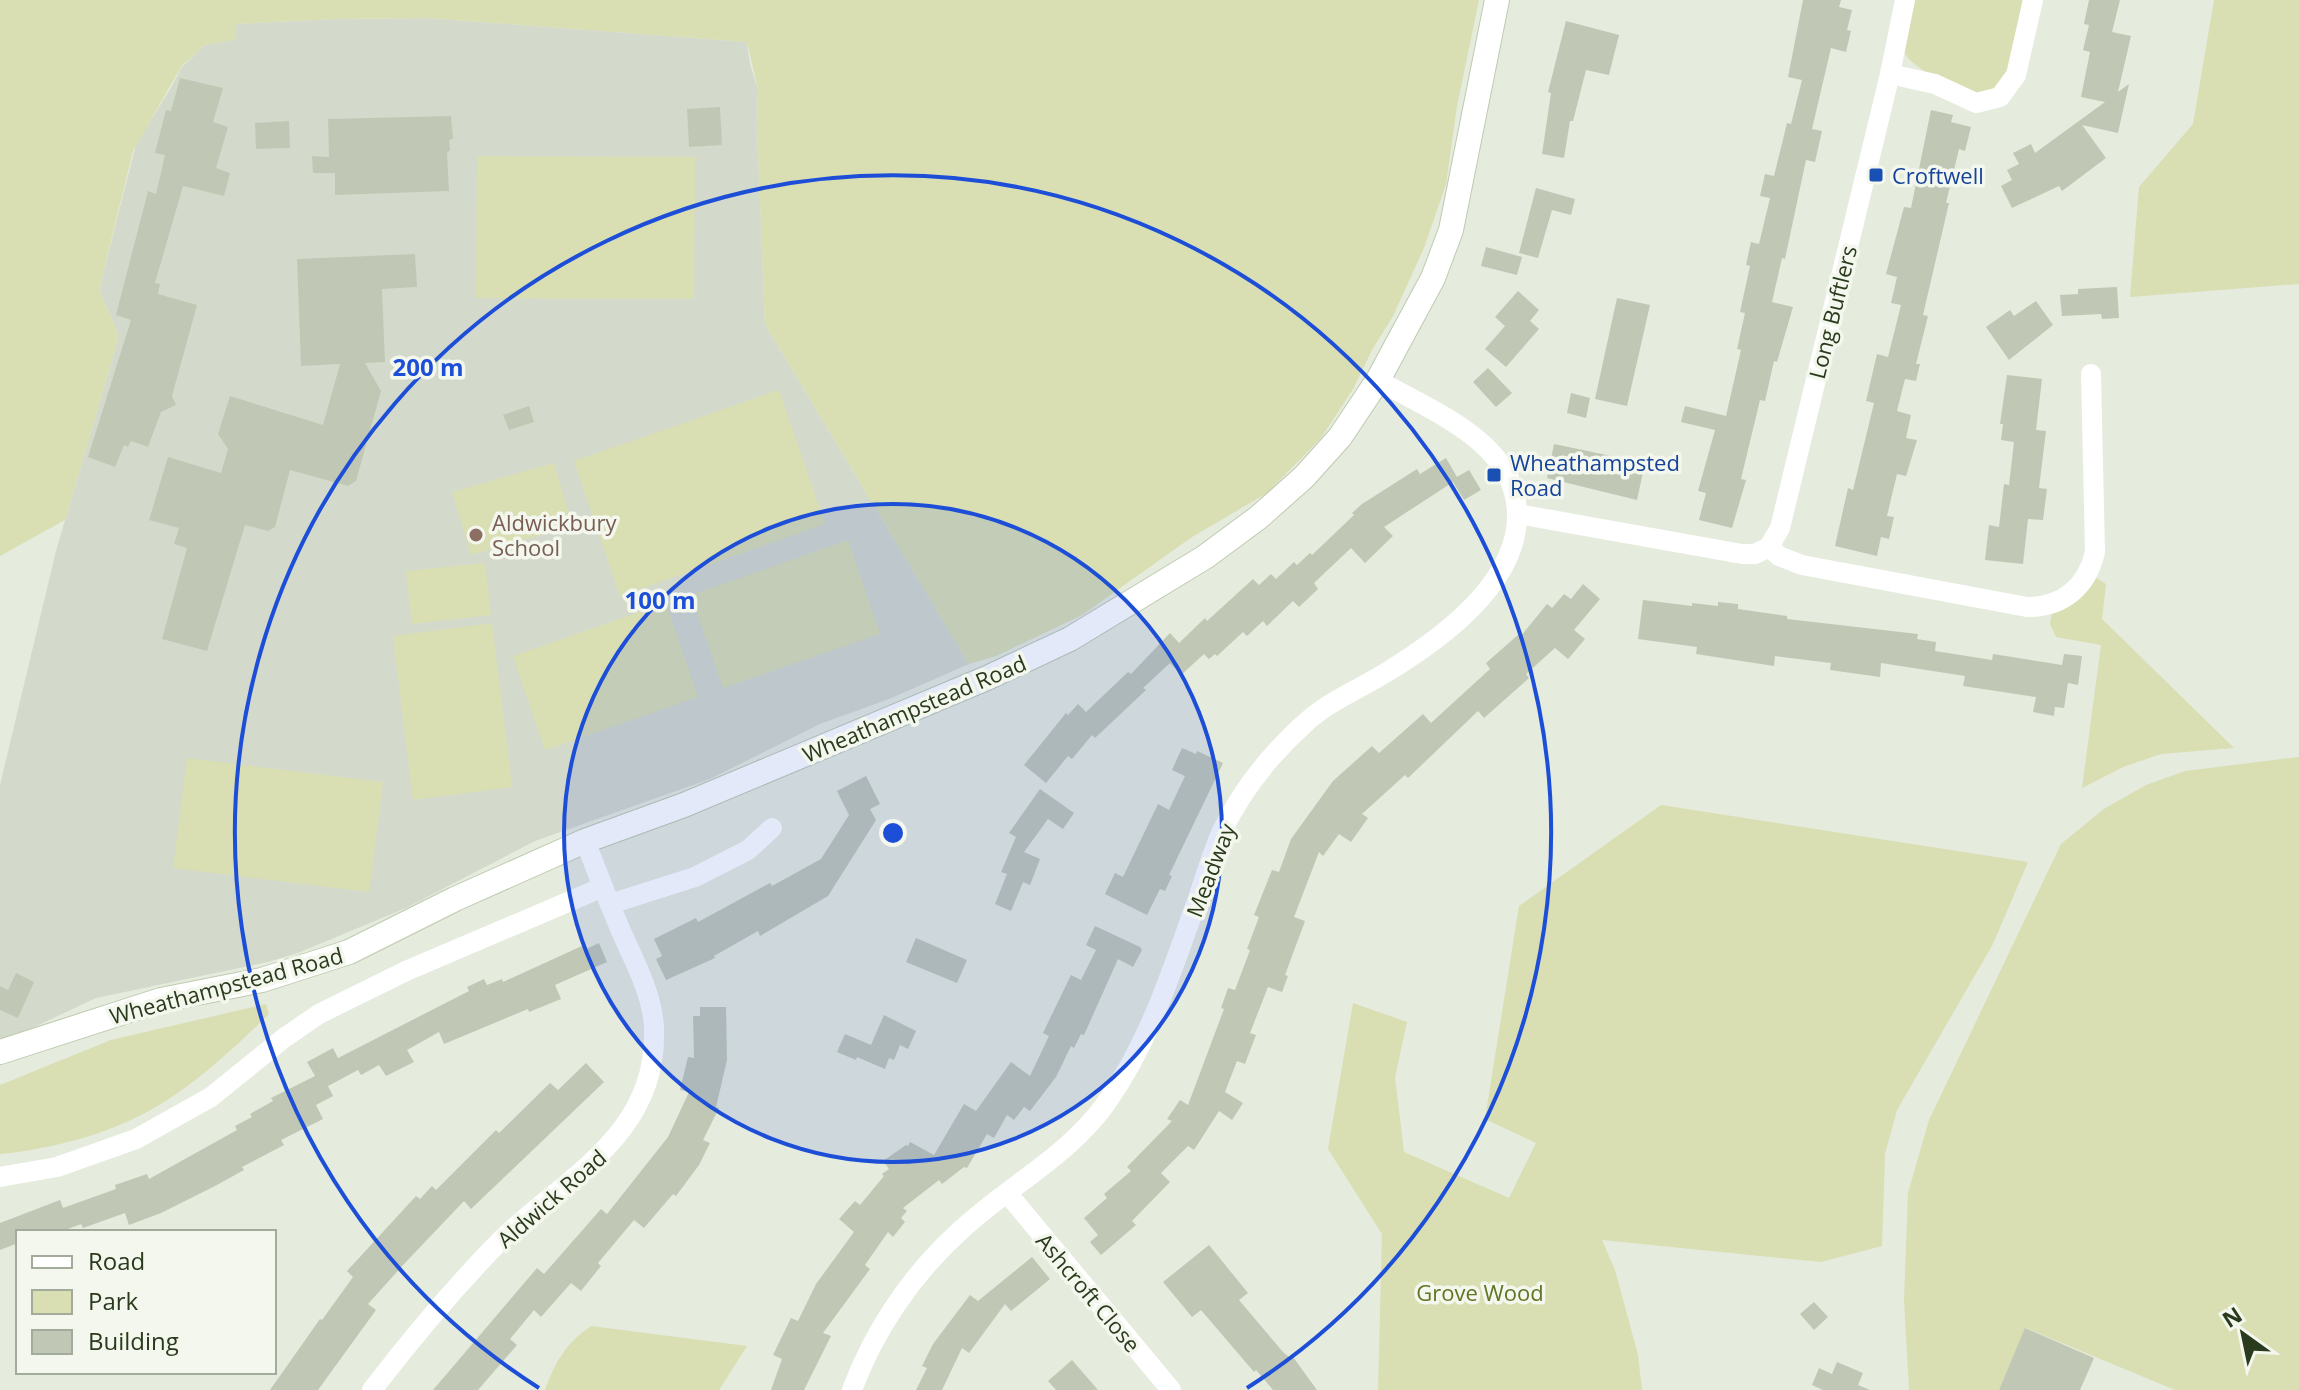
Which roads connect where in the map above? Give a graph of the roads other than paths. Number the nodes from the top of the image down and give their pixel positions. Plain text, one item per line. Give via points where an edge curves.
1 (1497, 0) edge
2 (1905, 0) edge
3 (2033, 0) edge
4 (1890, 74) junction
5 (2091, 374) dead end
6 (1378, 380) junction
7 (1518, 514) junction
8 (1769, 547) junction
9 (772, 828) dead end
10 (585, 841) junction
11 (606, 896) junction
12 (0, 1052) edge
13 (0, 1177) edge
14 (1008, 1194) junction
15 (372, 1390) edge
16 (852, 1390) edge
17 (1171, 1390) edge

1 - 6 street, Wheathampstead Road via 1451,230 1433,278
2 - 4 street, Long Buftlers
3 - 4 street via 2016,75 2000,97 1976,103 1935,84
4 - 8 street, Long Buftlers via 1780,528
5 - 8 street via 2095,552 2083,582 2066,598 2027,607 1802,565
6 - 7 street, Meadway via 1489,449 1507,471
6 - 10 street, Wheathampstead Road via 1340,437 1259,517 1205,557 1070,639 887,721
7 - 8 street via 1742,554
7 - 14 street, Meadway via 1507,562 1486,592 1418,653 1336,700 1271,755 1221,832 1160,1005 1131,1065 1104,1106 1072,1140
9 - 11 street, Wheathampstead Road via 748,850 695,877
10 - 11 street, Aldwick Road
10 - 12 street, Wheathampstead Road via 349,952 262,980 161,1000
11 - 13 street, Wheathampstead Road via 406,971 341,1003 284,1038 211,1097 136,1139 57,1167
11 - 15 street, Aldwick Road via 648,995 654,1028 645,1089 603,1153 460,1282
14 - 16 street, Meadway via 961,1230 922,1271 872,1344
14 - 17 street, Ashcroft Close

